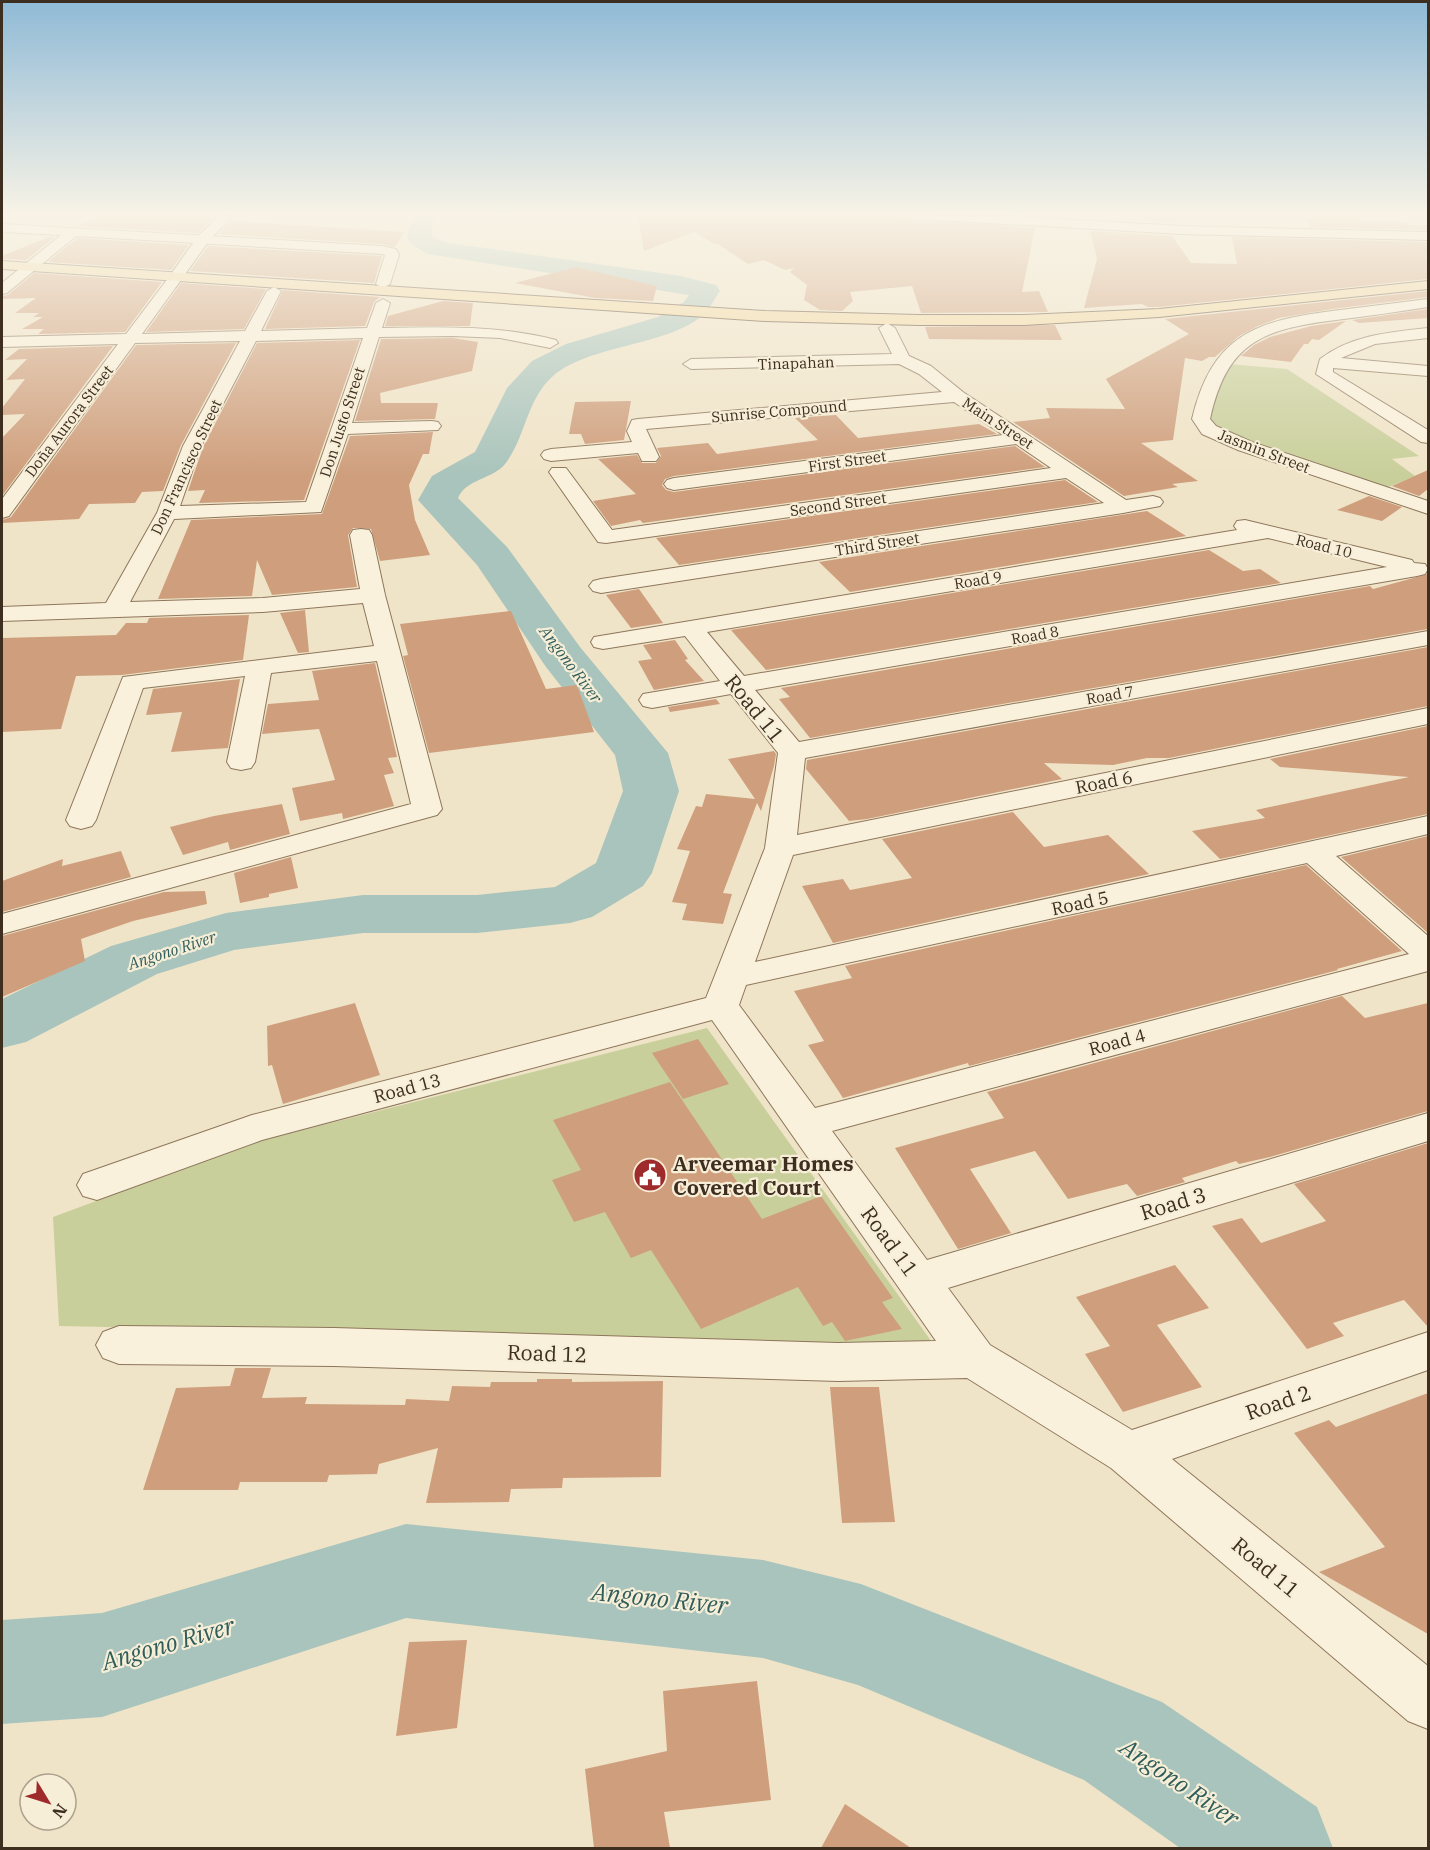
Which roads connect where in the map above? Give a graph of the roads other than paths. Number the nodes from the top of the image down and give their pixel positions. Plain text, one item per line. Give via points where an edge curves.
1 (158, 302) edge
2 (268, 302) edge
3 (516, 302) edge
4 (1274, 302) edge
5 (1355, 302) edge
6 (383, 303) dead end
7 (1428, 303) edge
8 (1052, 323) junction
9 (886, 324) junction
10 (372, 332) junction
11 (1428, 333) edge
12 (249, 335) junction
13 (1390, 337) junction
14 (131, 339) junction
15 (2, 342) edge
16 (550, 343) dead end
17 (695, 347) dead end
18 (902, 359) junction
19 (1326, 362) junction
20 (1409, 369) junction
21 (1428, 371) edge
22 (1334, 381) junction
23 (1370, 385) dead end
24 (957, 396) junction
25 (1377, 407) junction
26 (1418, 411) dead end
27 (432, 426) dead end
28 (340, 429) junction
29 (1020, 438) junction
30 (1428, 438) edge
31 (649, 456) junction
32 (1070, 471) junction
33 (674, 484) junction
34 (1153, 502) dead end
35 (1123, 507) junction
36 (1428, 508) edge
37 (2, 512) edge
38 (167, 513) junction
39 (1220, 520) dead end
40 (712, 521) junction
41 (1266, 532) junction
42 (361, 535) dead end
43 (1423, 570) edge
44 (601, 586) dead end
45 (373, 595) junction
46 (114, 611) junction
47 (2, 614) edge
48 (691, 628) junction
49 (1428, 638) edge
50 (603, 642) dead end
51 (387, 652) junction
52 (260, 666) junction
53 (737, 686) junction
54 (652, 700) dead end
55 (1428, 716) edge
56 (792, 752) junction
57 (241, 762) dead end
58 (81, 819) dead end
59 (1428, 825) edge
60 (780, 848) junction
61 (1313, 852) junction
62 (2, 924) edge
63 (1428, 953) edge
64 (1428, 960) edge
65 (726, 992) junction
66 (805, 1124) junction
67 (1428, 1126) edge
68 (97, 1185) dead end
69 (918, 1280) junction
70 (119, 1345) dead end
71 (1428, 1351) edge
72 (974, 1359) junction
73 (1128, 1453) junction
74 (1428, 1701) edge

1 - 14 street, Doña Aurora Street
2 - 12 street, Don Francisco Street
3 - 9 main road via 762,320
4 - 8 main road
5 - 8 main road via 1254,314
6 - 10 street, Don Justo Street
7 - 36 street, Jasmin Street via 1292,321 1247,339 1231,351 1213,378 1201,419 1209,430 1245,446
8 - 9 main road
9 - 18 street
10 - 12 street
10 - 16 street via 478,331
10 - 28 street, Don Justo Street
11 - 13 street
12 - 14 street
12 - 38 street, Don Francisco Street via 192,446
13 - 19 street via 1366,341
13 - 20 street via 1411,360
14 - 15 street
14 - 37 street, Doña Aurora Street
17 - 18 street, Tinapahan via 691,370
18 - 24 street, Main Street via 925,370
19 - 20 street
19 - 22 street via 1324,374
20 - 21 street
22 - 23 street
22 - 25 street
24 - 29 street, Main Street
24 - 31 street, Sunrise Compound via 638,424 636,431
25 - 26 street
25 - 30 street
27 - 28 street
28 - 38 street, Don Justo Street via 314,508
29 - 32 street, Main Street
29 - 33 street, First Street
31 - 33 street
31 - 40 street, Second Street via 555,464 606,537
32 - 35 street, Main Street
32 - 40 street, Second Street
33 - 40 street
34 - 35 street, Third Street
35 - 44 street, Third Street
38 - 46 street, Don Francisco Street
39 - 41 street, Road 10
41 - 43 street, Road 10
41 - 48 street, Road 9
42 - 45 street
43 - 53 street, Road 8
45 - 46 street via 263,605
45 - 51 street
46 - 47 street
48 - 50 street, Road 9
48 - 53 street, Road 11
49 - 56 street, Road 7
51 - 52 street
51 - 62 street via 427,809
52 - 57 street
52 - 58 street via 132,682
53 - 54 street, Road 8
53 - 56 street, Road 11
55 - 60 street, Road 6
56 - 60 street, Road 11
59 - 61 street, Road 5
60 - 65 street, Road 11
61 - 63 street
61 - 65 street, Road 5
64 - 66 street, Road 4
65 - 66 street, Road 11
65 - 68 street, Road 13 via 252,1129
66 - 69 street, Road 11
67 - 69 street, Road 3
69 - 72 street, Road 11
70 - 72 street, Road 12 via 334,1347 838,1362
71 - 73 street, Road 2
72 - 73 street, Road 11
73 - 74 street, Road 11

